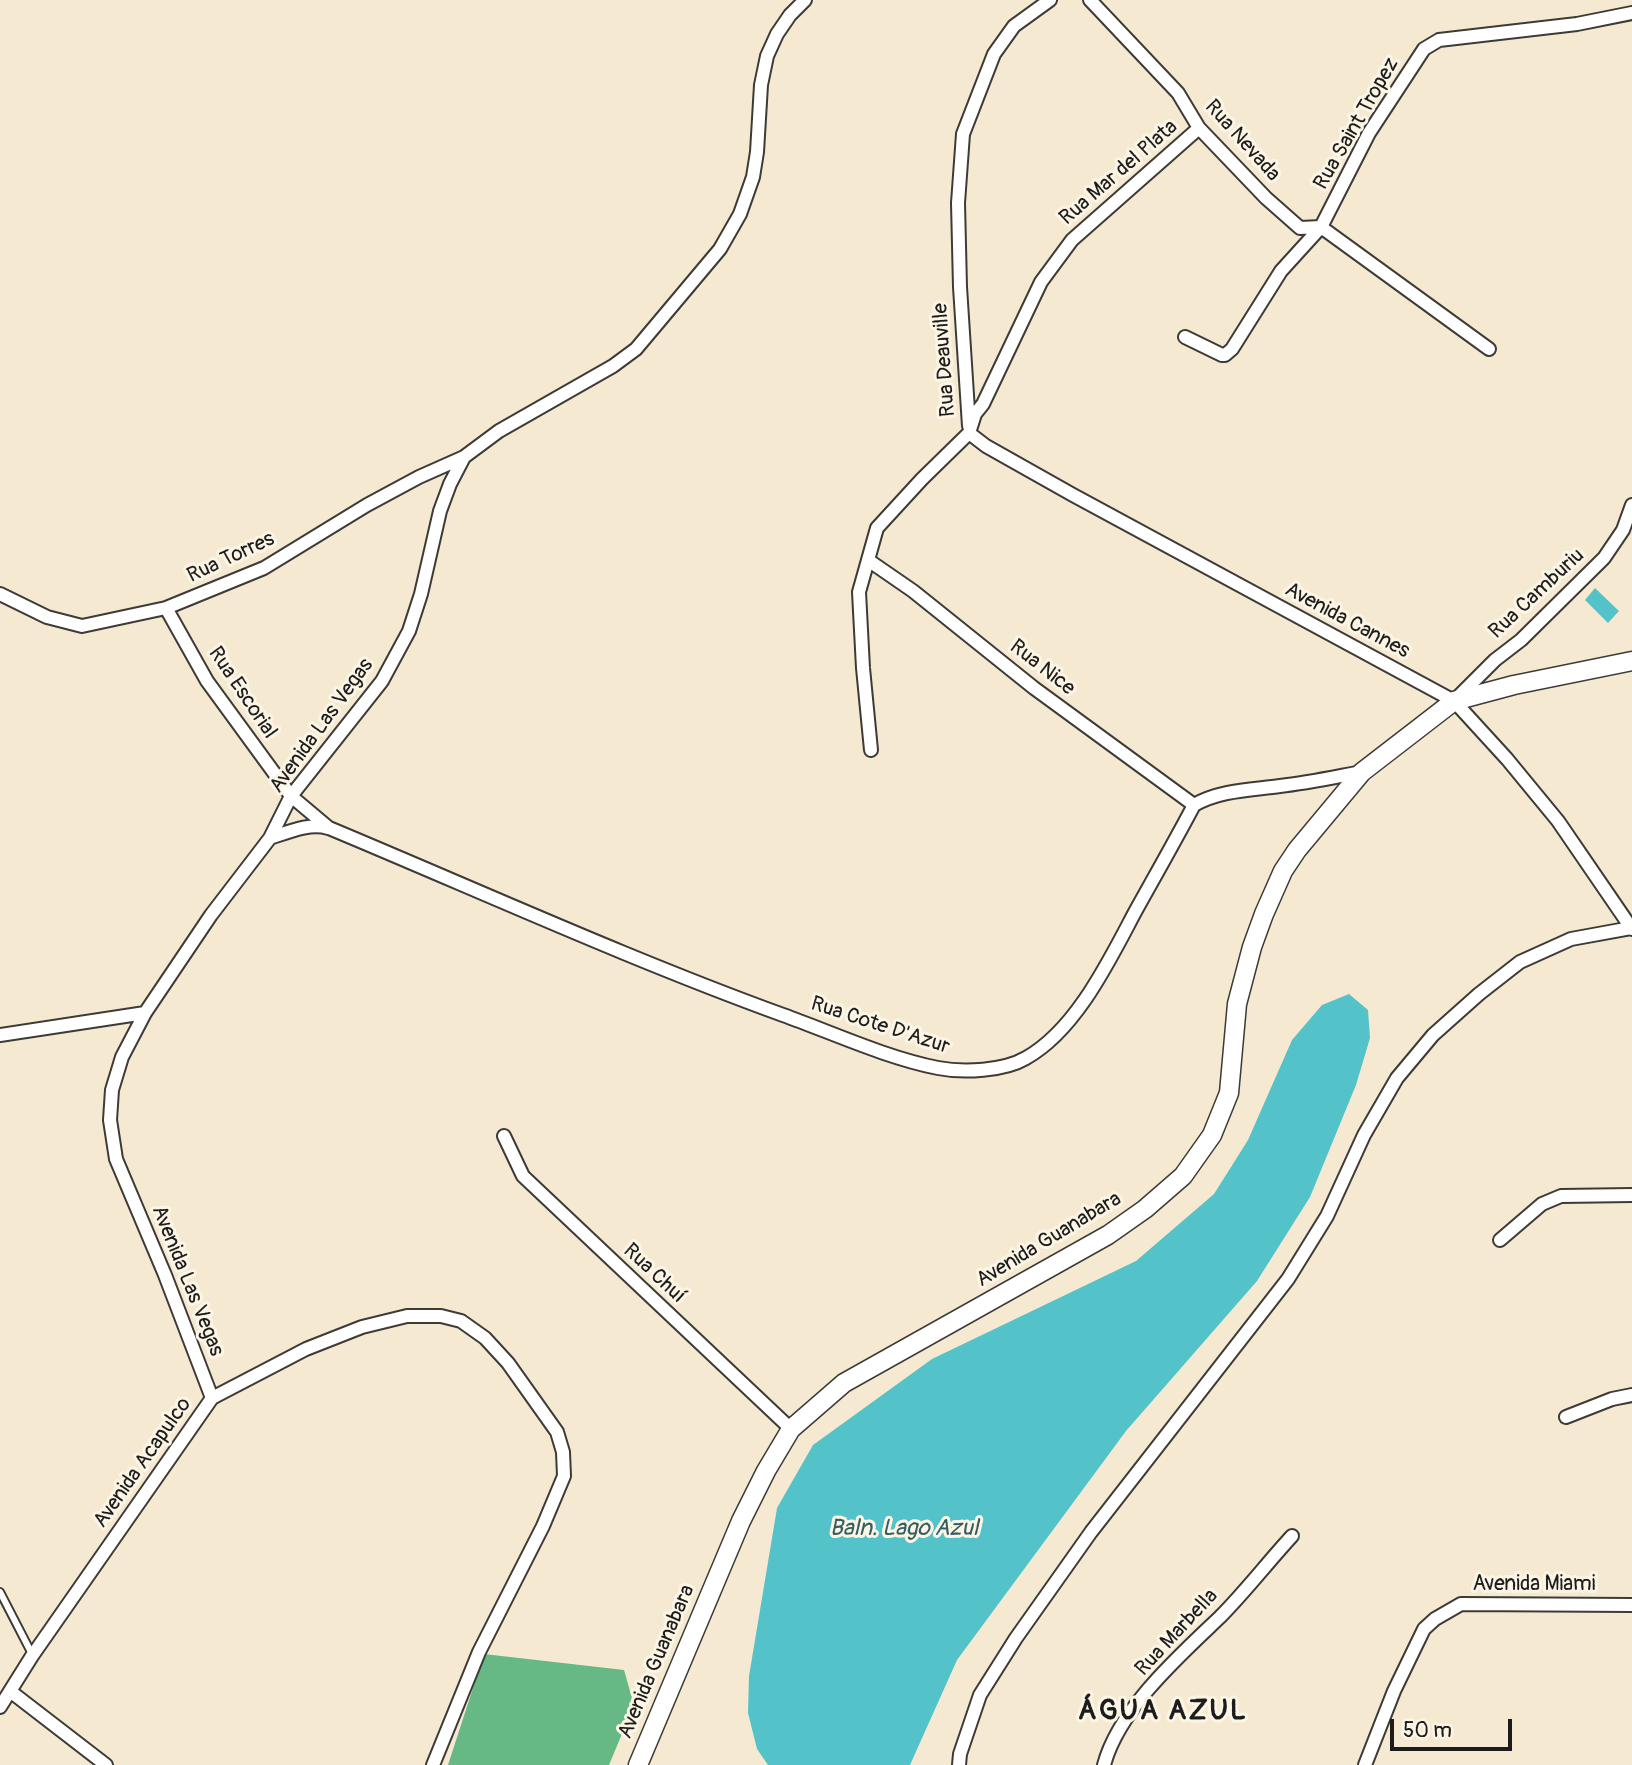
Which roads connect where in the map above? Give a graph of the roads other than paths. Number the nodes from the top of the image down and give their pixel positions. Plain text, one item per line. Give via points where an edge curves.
1 (805, 0) edge
2 (1050, 0) edge
3 (1090, 0) edge
4 (1632, 13) edge
5 (1199, 128) junction
6 (1321, 226) junction
7 (1185, 337) dead end
8 (1489, 349) dead end
9 (970, 433) junction
10 (464, 457) junction
11 (1632, 505) edge
12 (868, 560) junction
13 (0, 594) edge
14 (166, 608) junction
15 (1632, 661) edge
16 (1454, 701) junction
17 (871, 750) dead end
18 (1362, 772) junction
19 (291, 796) junction
20 (1194, 805) junction
21 (329, 828) junction
22 (270, 838) junction
23 (1632, 929) edge
24 (145, 1013) junction
25 (0, 1035) edge
26 (504, 1136) dead end
27 (1632, 1195) edge
28 (1500, 1240) dead end
29 (1632, 1395) edge
30 (212, 1398) junction
31 (1566, 1418) dead end
32 (791, 1429) junction
33 (1292, 1536) dead end
34 (0, 1592) edge
35 (1632, 1605) edge
36 (32, 1656) junction
37 (10, 1691) junction
38 (0, 1707) edge
39 (106, 1765) edge
40 (433, 1765) edge
41 (638, 1765) edge
42 (959, 1765) edge
43 (1104, 1765) edge
44 (1365, 1765) edge

1 - 10 street, Avenida Las Vegas via 777,34 767,56 753,177 740,214 720,249 636,349
2 - 9 street, Rua Deauville via 1014,26 994,54 963,134 958,203
3 - 5 street, Rua Nevada via 1178,93
4 - 6 street, Rua Saint Tropez via 1440,40 1424,49 1369,134
5 - 6 street, Rua Nevada via 1300,228
5 - 9 street, Rua Mar del Plata via 1072,240 1041,282 975,414
6 - 7 street, Rua Saint Tropez via 1281,271 1225,355
6 - 8 street, Rua Nevada
9 - 12 street, Rua Deauville via 877,528
9 - 16 street, Avenida Cannes via 1073,495
10 - 14 street, Rua Torres via 367,505 264,569
10 - 19 street, Avenida Las Vegas via 440,511 409,631 382,681
11 - 16 street, Rua Camburiu via 1623,530 1604,558
12 - 17 street, Rua Deauville via 859,592
12 - 20 street, Rua Nice
13 - 14 street, Rua Torres via 47,617 82,626
14 - 19 street, Rua Escorial via 207,681
15 - 16 street, Avenida Guanabara
16 - 18 street, Avenida Guanabara
16 - 23 street, Avenida Cannes via 1558,821
18 - 20 street via 1246,789
18 - 32 street, Avenida Guanabara via 1283,871 1252,947 1237,1004 1229,1093 1212,1135 1183,1176 1108,1235 844,1383
19 - 21 street, Rua Cote D'Azur
19 - 22 street, Avenida Las Vegas
20 - 21 street, Rua Cote D'Azur via 1116,947 1065,1025 1022,1060 970,1071 938,1068 893,1055 727,995
21 - 22 street via 321,825
22 - 24 street, Avenida Las Vegas
23 - 42 street via 1571,939 1520,962 1433,1035 1397,1078 1364,1135 1327,1216 1287,1279 1091,1532 1009,1649 981,1695
24 - 25 street
24 - 30 street, Avenida Las Vegas via 122,1057 112,1090 110,1120 116,1159
26 - 32 street, Rua Chuí via 523,1176
27 - 28 street via 1561,1196 1542,1205
29 - 31 street
30 - 36 street, Avenida Acapulco
30 - 40 street, Avenida Acapulco via 306,1349 362,1327 407,1315 440,1316 461,1321 485,1338 546,1413 563,1452 564,1476 479,1652
32 - 41 street, Avenida Guanabara via 741,1521
33 - 43 street, Rua Marbella via 1152,1687 1116,1734
34 - 36 lane
35 - 44 street, Avenida Miami via 1461,1604 1448,1609 1424,1629
36 - 37 street, Avenida Acapulco
37 - 38 street, Avenida Acapulco
37 - 39 street

